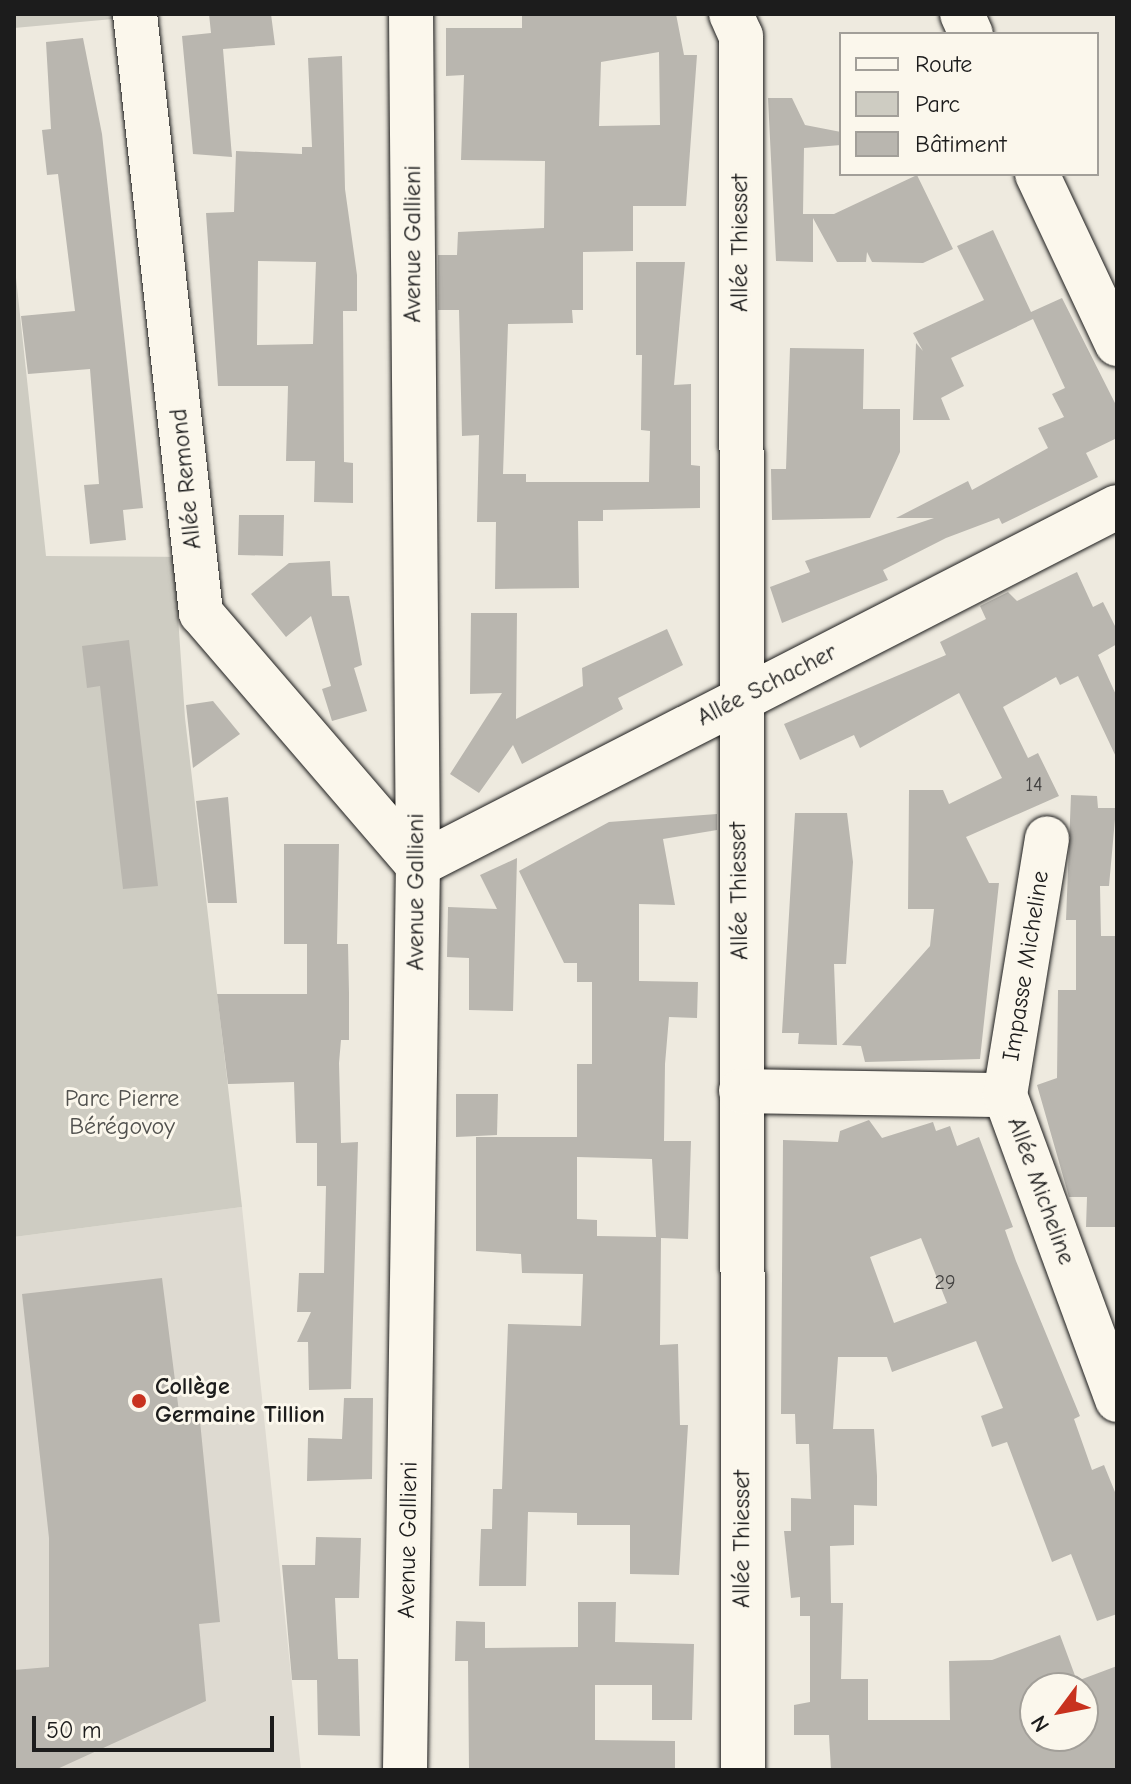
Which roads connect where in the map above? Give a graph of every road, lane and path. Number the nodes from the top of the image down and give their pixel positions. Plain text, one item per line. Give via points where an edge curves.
1 (135, 14) edge
2 (411, 14) edge
3 (731, 14) edge
4 (1038, 176) edge
5 (1117, 344) edge
6 (1117, 507) edge
7 (736, 700) junction
8 (1047, 838) dead end
9 (418, 865) junction
10 (741, 1091) junction
11 (1005, 1095) junction
12 (1117, 1400) edge
13 (405, 1770) edge
14 (743, 1770) edge

1 - 9 street, Allée Remond via 201,613
2 - 9 street, Avenue Gallieni
3 - 7 street, Allée Thiesset via 741,36
4 - 5 street
6 - 7 street, Allée Schacher
7 - 9 street, Allée Schacher
7 - 10 street, Allée Thiesset
8 - 11 street, Impasse Micheline
9 - 13 street, Avenue Gallieni
10 - 11 street, Allée Micheline
10 - 14 street, Allée Thiesset
11 - 12 street, Allée Micheline

